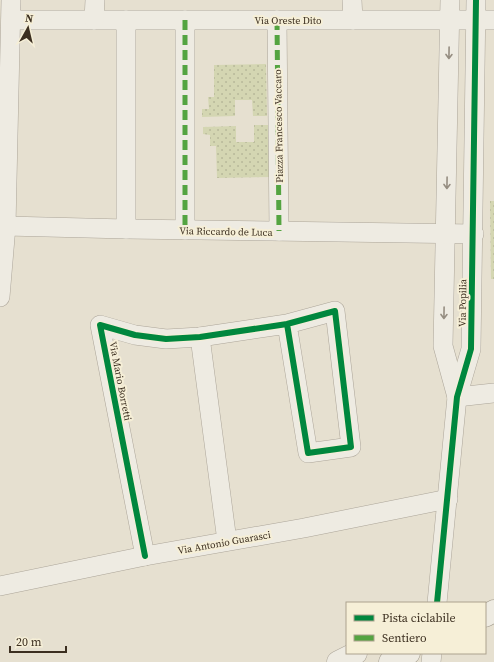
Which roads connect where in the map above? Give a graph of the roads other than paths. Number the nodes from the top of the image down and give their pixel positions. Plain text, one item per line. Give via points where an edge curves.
1 (11, 0) edge
2 (95, 0) edge
3 (352, 0) edge
4 (450, 0) edge
5 (476, 0) edge
6 (11, 20) junction
7 (94, 20) junction
8 (126, 20) junction
9 (185, 20) junction
10 (277, 20) junction
11 (353, 20) junction
12 (485, 20) edge
13 (450, 21) junction
14 (3, 226) edge
15 (126, 229) junction
16 (185, 230) junction
17 (279, 231) junction
18 (446, 234) junction
19 (474, 234) junction
20 (0, 297) edge
21 (287, 324) junction
22 (200, 337) junction
23 (494, 393) edge
24 (457, 397) junction
25 (448, 499) junction
26 (227, 541) junction
27 (145, 556) junction
28 (0, 586) edge
29 (437, 602) edge
30 (354, 654) edge
31 (407, 654) edge
32 (338, 662) edge
33 (390, 662) edge

1 - 6 street
2 - 7 street
3 - 11 street
4 - 13 street, Via Popilia
5 - 12 street, Via Popilia
6 - 7 street, Via Oreste Dito
6 - 14 street
7 - 8 street, Via Oreste Dito
8 - 9 street, Via Oreste Dito
8 - 15 street
9 - 10 street, Via Oreste Dito
9 - 16 street
10 - 11 street, Via Oreste Dito
10 - 17 street, Piazza Francesco Vaccaro
11 - 13 street, Via Oreste Dito
12 - 13 street, Via Oreste Dito
12 - 19 street, Via Popilia
13 -> 18 street, Via Popilia
14 - 15 street, Via Riccardo de Luca
14 - 20 street
15 - 16 street, Via Riccardo de Luca
16 - 17 street, Via Riccardo de Luca
17 - 18 street, Via Riccardo de Luca
18 - 19 street, Via Riccardo de Luca
18 -> 24 street, Via Popilia via 443,346
19 - 24 street, Via Popilia via 471,349
21 - 21 street, Via Mario Borretti via 308,453 351,447 335,311
21 - 22 street, Via Mario Borretti
22 - 26 street
22 - 27 street, Via Mario Borretti via 166,339 135,335 100,325
23 - 24 street
24 - 25 street, Via Popilia
25 - 26 street, Via Antonio Guarasci
25 - 29 street, Via Popilia
26 - 27 street, Via Antonio Guarasci
27 - 28 street, Via Antonio Guarasci
30 - 32 main road
31 - 33 main road

